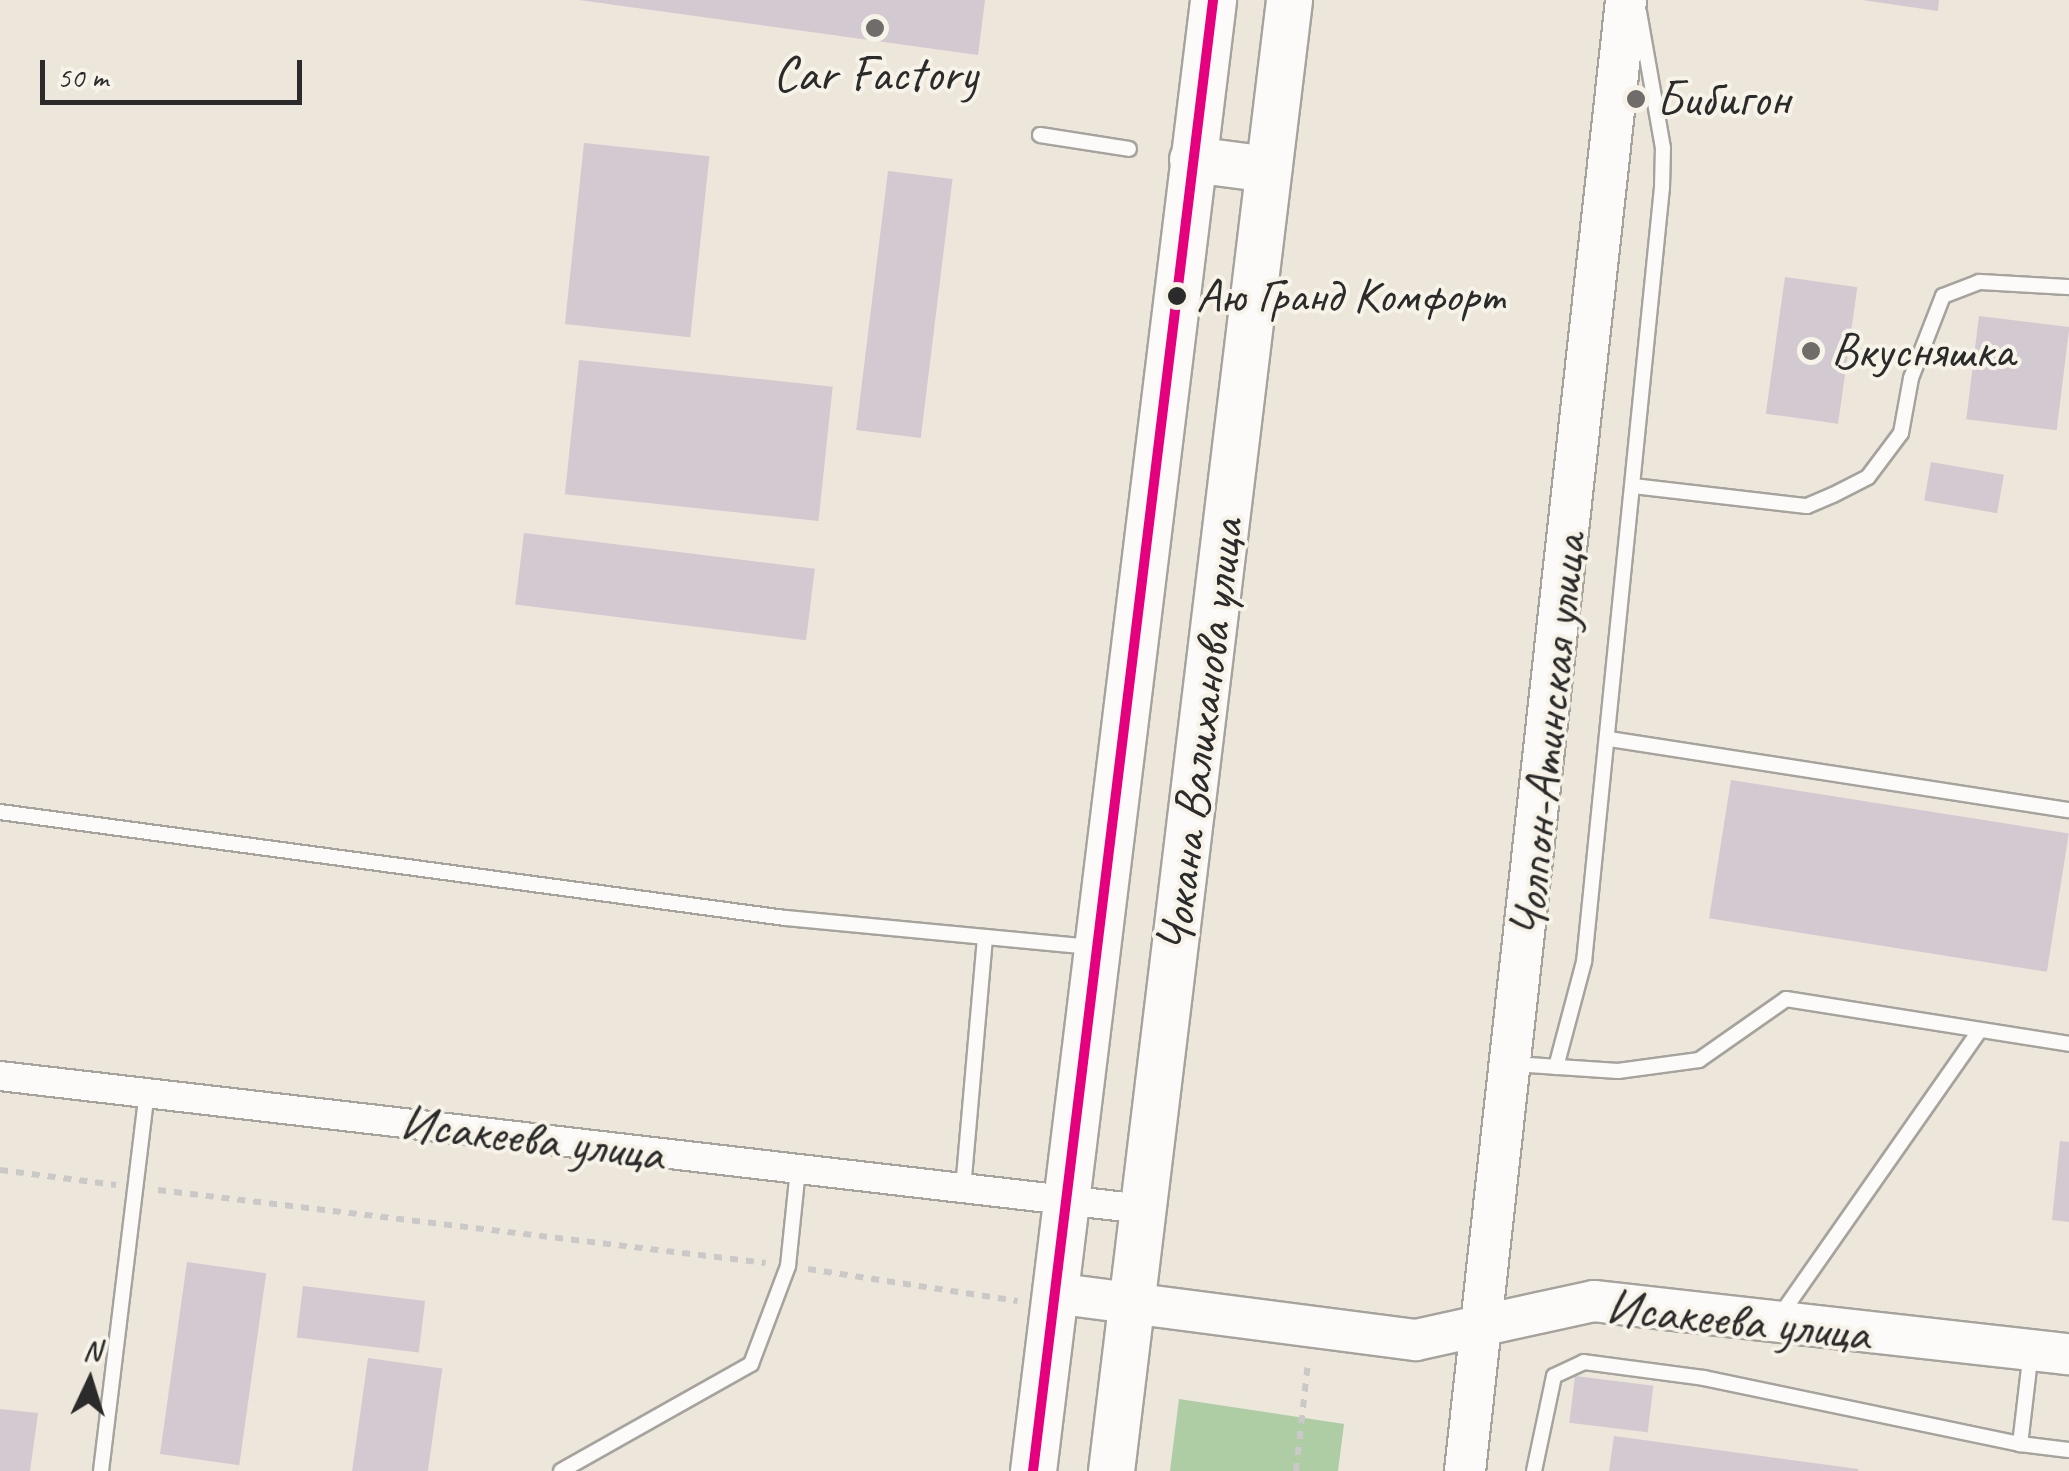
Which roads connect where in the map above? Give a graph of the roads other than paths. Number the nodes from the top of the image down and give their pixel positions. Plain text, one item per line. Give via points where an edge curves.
1 (1212, 0) edge
2 (1289, 0) edge
3 (1626, 0) edge
4 (1636, 0) edge
5 (1040, 136) dead end
6 (1129, 149) dead end
7 (1192, 160) junction
8 (1268, 170) junction
9 (2069, 287) edge
10 (1634, 486) junction
11 (1609, 740) junction
12 (2069, 810) edge
13 (0, 812) edge
14 (985, 937) junction
15 (1096, 948) junction
16 (1980, 1031) junction
17 (2069, 1044) edge
18 (1513, 1064) junction
19 (1556, 1067) junction
20 (0, 1076) edge
21 (148, 1093) junction
22 (798, 1169) junction
23 (963, 1189) junction
24 (1065, 1201) junction
25 (1142, 1209) junction
26 (1052, 1301) junction
27 (1131, 1305) junction
28 (1775, 1322) junction
29 (1485, 1326) junction
30 (2050, 1352) edge
31 (2020, 1444) junction
32 (2069, 1450) edge
33 (101, 1471) edge
34 (560, 1471) edge
35 (1033, 1471) edge
36 (1111, 1471) edge
37 (1465, 1471) edge
38 (1534, 1471) edge

1 - 7 main road, Чокана Валиханова улица
2 - 8 main road, Чокана Валиханова улица
3 - 18 street, Чолпон-Атинская улица
4 - 10 lane via 1663,161
5 - 6 lane
7 - 8 main road
7 - 15 main road, Чокана Валиханова улица
8 - 25 main road, Чокана Валиханова улица
9 - 10 lane via 1979,282 1942,296 1911,378 1901,434 1868,476 1833,494 1806,506
10 - 11 lane
11 - 12 lane
11 - 19 lane via 1584,962
13 - 14 lane via 747,913
14 - 15 lane
14 - 23 lane
15 - 24 main road, Чокана Валиханова улица
16 - 17 lane
16 - 19 lane via 1786,999 1699,1060 1618,1071
16 - 28 lane
18 - 19 lane
18 - 29 street, Чолпон-Атинская улица
20 - 21 street, Исакеева улица
21 - 22 street, Исакеева улица
21 - 33 lane
22 - 23 street, Исакеева улица
22 - 34 lane via 788,1266 751,1364
23 - 24 street, Исакеева улица
24 - 25 street, Исакеева улица
24 - 26 main road, Чокана Валиханова улица
25 - 27 main road, Чокана Валиханова улица
26 - 27 street, Исакеева улица
26 - 35 main road, Чокана Валиханова улица
27 - 29 street, Исакеева улица via 1416,1340
27 - 36 main road, Чокана Валиханова улица
28 - 29 street, Исакеева улица via 1594,1301
28 - 30 street, Исакеева улица
29 - 37 street, Чолпон-Атинская улица
30 - 31 lane
31 - 32 lane
31 - 38 lane via 1704,1378 1584,1362 1554,1376

